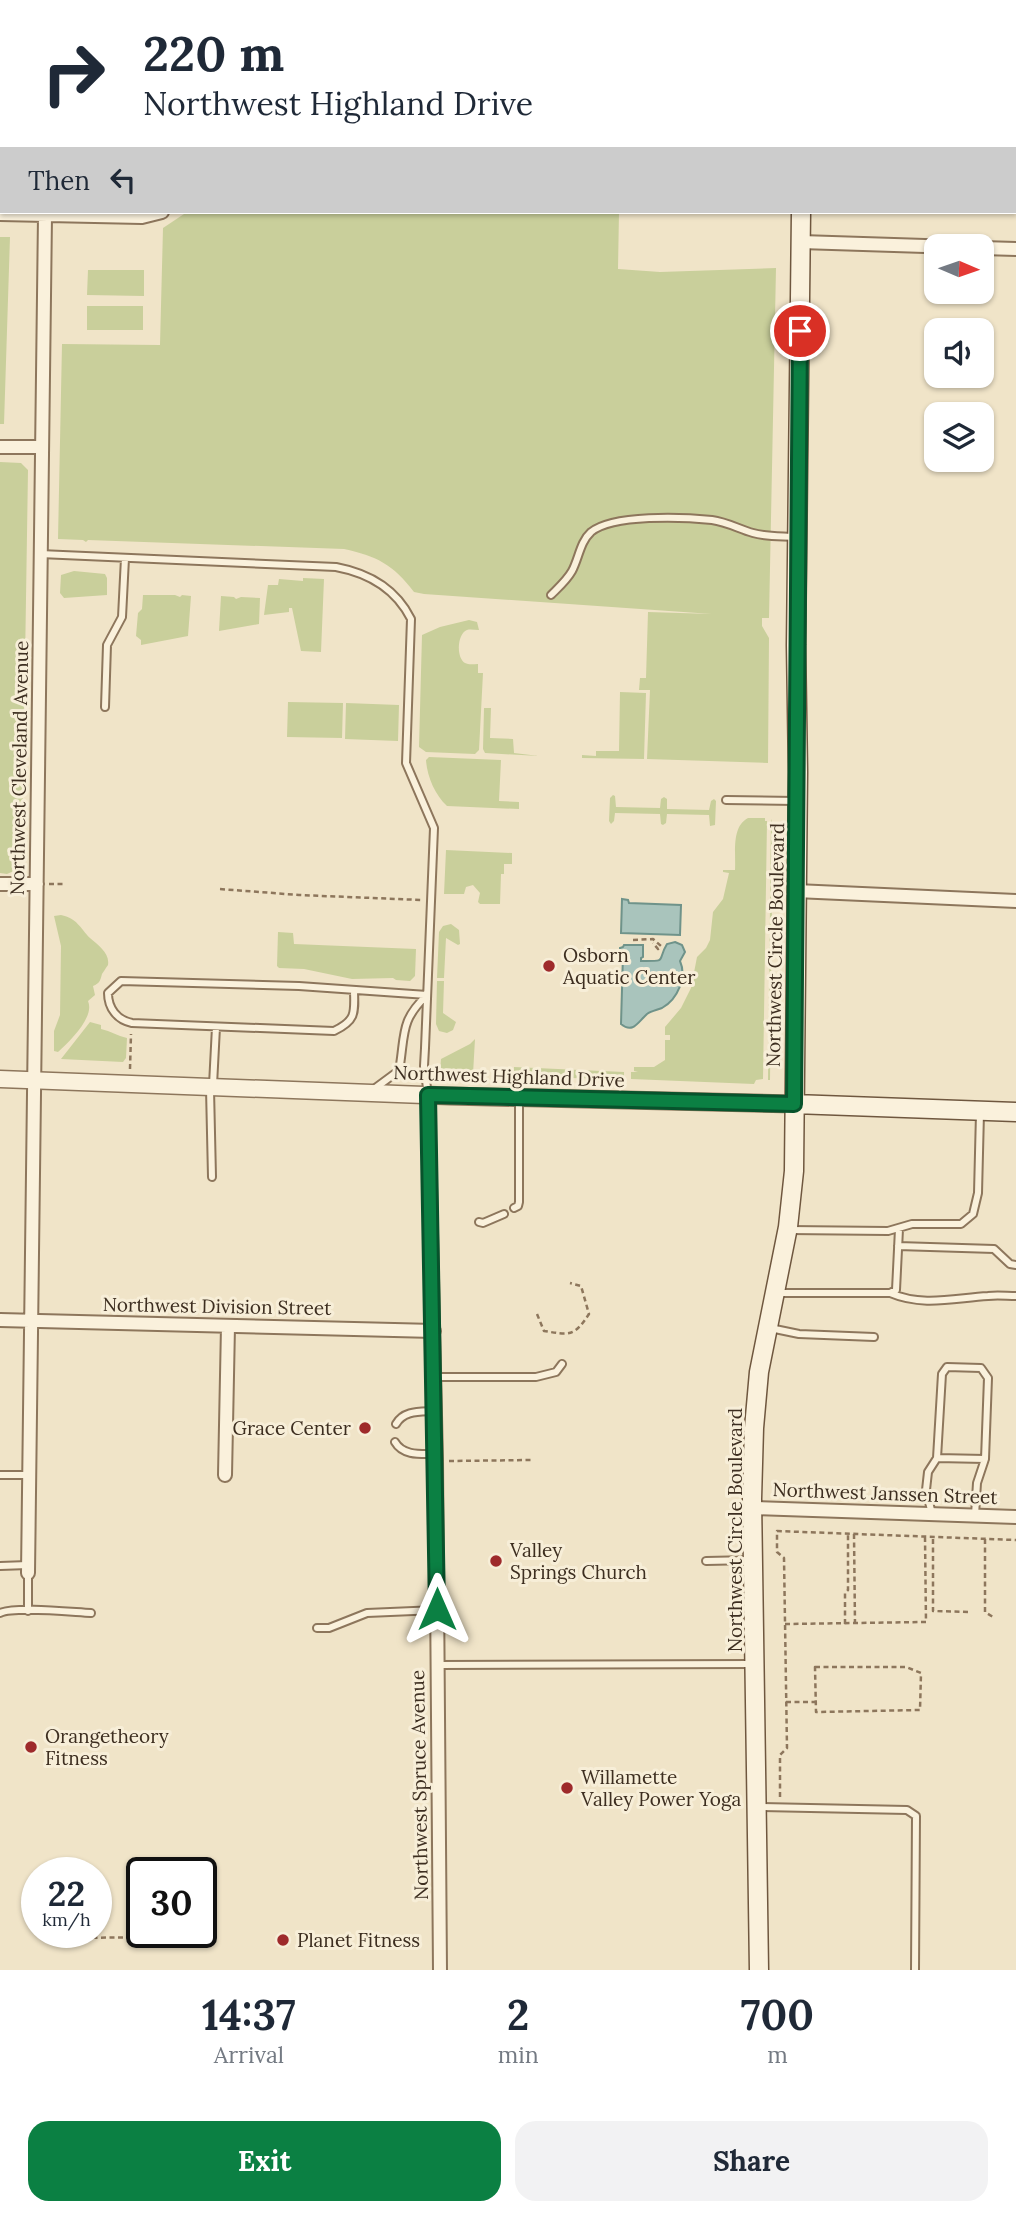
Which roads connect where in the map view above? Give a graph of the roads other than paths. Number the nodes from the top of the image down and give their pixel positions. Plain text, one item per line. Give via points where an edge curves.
1 (0, 214) edge
2 (154, 214) edge
3 (802, 214) edge
4 (45, 216) junction
5 (801, 242) junction
6 (924, 246) edge
7 (994, 248) edge
8 (1016, 249) edge
9 (0, 447) edge
10 (42, 447) junction
11 (798, 537) junction
12 (40, 554) junction
13 (125, 558) junction
14 (551, 595) dead end
15 (105, 707) dead end
16 (726, 800) dead end
17 (797, 801) junction
18 (0, 884) edge
19 (37, 884) junction
20 (796, 891) junction
21 (1016, 901) edge
22 (354, 992) junction
23 (427, 995) junction
24 (216, 1027) junction
25 (0, 1079) edge
26 (34, 1080) junction
27 (211, 1087) junction
28 (369, 1093) junction
29 (428, 1095) junction
30 (520, 1098) junction
31 (794, 1104) junction
32 (980, 1111) junction
33 (1016, 1112) edge
34 (212, 1177) dead end
35 (514, 1208) dead end
36 (505, 1213) dead end
37 (479, 1222) dead end
38 (899, 1229) junction
39 (788, 1230) junction
40 (898, 1246) junction
41 (1016, 1265) edge
42 (775, 1293) junction
43 (890, 1293) junction
44 (1016, 1296) edge
45 (0, 1320) edge
46 (32, 1321) junction
47 (228, 1326) junction
48 (768, 1328) junction
49 (434, 1331) junction
50 (874, 1338) dead end
51 (562, 1364) dead end
52 (434, 1377) junction
53 (435, 1411) junction
54 (396, 1424) dead end
55 (395, 1442) dead end
56 (435, 1457) junction
57 (937, 1458) junction
58 (985, 1459) junction
59 (0, 1475) edge
60 (30, 1475) junction
61 (225, 1475) dead end
62 (753, 1508) junction
63 (932, 1514) junction
64 (975, 1516) junction
65 (1016, 1517) edge
66 (754, 1560) junction
67 (706, 1561) dead end
68 (0, 1566) edge
69 (28, 1569) junction
70 (437, 1609) junction
71 (28, 1611) junction
72 (91, 1613) dead end
73 (0, 1614) edge
74 (317, 1628) dead end
75 (755, 1664) junction
76 (437, 1665) junction
77 (757, 1807) junction
78 (440, 1970) edge
79 (759, 1970) edge
80 (915, 1970) edge

1 - 4 street
2 - 4 street
3 - 5 main road, Northwest Circle Boulevard
4 - 10 street, Northwest Cleveland Avenue
5 - 6 street
5 - 11 main road, Northwest Circle Boulevard
7 - 8 street
9 - 10 street
10 - 12 street, Northwest Cleveland Avenue
11 - 14 lane via 753,533 711,520 657,518 607,523 583,543 572,572
11 - 17 main road, Northwest Circle Boulevard
12 - 13 lane
12 - 19 street, Northwest Cleveland Avenue
13 - 15 lane via 122,617 107,645
13 - 23 lane via 336,567 377,581 406,608 411,619 406,763 434,828
16 - 17 lane
17 - 20 main road, Northwest Circle Boulevard
18 - 19 street
19 - 26 street, Northwest Cleveland Avenue
20 - 21 street
20 - 31 main road, Northwest Circle Boulevard
22 - 23 lane
22 - 24 lane via 353,1016 334,1031
22 - 24 lane via 121,981 108,993 108,1004 123,1021
23 - 28 lane via 411,1010 397,1072
23 - 29 lane via 424,1066
24 - 27 lane
25 - 26 street, Northwest Highland Drive
26 - 27 street, Northwest Highland Drive
26 - 46 street, Northwest Cleveland Avenue
27 - 28 street, Northwest Highland Drive
27 - 34 lane
28 - 29 street, Northwest Highland Drive
29 - 30 street, Northwest Highland Drive
29 - 49 street, Northwest Spruce Avenue
30 - 31 street, Northwest Highland Drive
30 - 35 lane via 519,1202
31 - 32 main road, Northwest Highland Drive
31 - 39 main road, Northwest Circle Boulevard
32 - 33 main road, Northwest Highland Drive
32 - 38 lane via 978,1193 973,1214 961,1224 912,1224
36 - 37 lane
38 - 39 lane
38 - 40 lane
39 - 42 main road, Northwest Circle Boulevard
40 - 41 lane via 994,1249
40 - 43 lane via 896,1290
42 - 43 lane
42 - 48 main road, Northwest Circle Boulevard
43 - 44 lane via 911,1300 948,1301
45 - 46 street, Northwest Division Street
46 - 47 street, Northwest Division Street
46 - 60 street, Northwest Cleveland Avenue
47 - 49 street, Northwest Division Street
47 - 61 street
48 - 50 lane
48 - 62 main road, Northwest Circle Boulevard via 757,1388
49 - 52 street, Northwest Spruce Avenue
51 - 52 lane via 556,1372 536,1377
52 - 53 street, Northwest Spruce Avenue
53 - 54 lane via 408,1413
53 - 56 street, Northwest Spruce Avenue
55 - 56 lane via 404,1452
56 - 70 street, Northwest Spruce Avenue
57 - 58 lane
57 - 58 lane via 942,1374 947,1367 981,1367 988,1378
57 - 63 lane via 928,1472 926,1490
58 - 64 lane via 977,1483
59 - 60 lane
60 - 69 street, Northwest Cleveland Avenue
62 - 63 street, Northwest Janssen Street
62 - 66 main road, Northwest Circle Boulevard
63 - 64 street, Northwest Janssen Street
64 - 65 street, Northwest Janssen Street
66 - 67 lane
66 - 75 main road, Northwest Circle Boulevard
68 - 69 lane
69 - 71 lane
70 - 74 lane via 367,1612
70 - 76 street, Northwest Spruce Avenue
71 - 72 lane
71 - 73 lane
75 - 76 lane
75 - 77 main road, Northwest Circle Boulevard
76 - 78 street, Northwest Spruce Avenue
77 - 79 main road, Northwest Circle Boulevard
77 - 80 lane via 907,1810 916,1816

